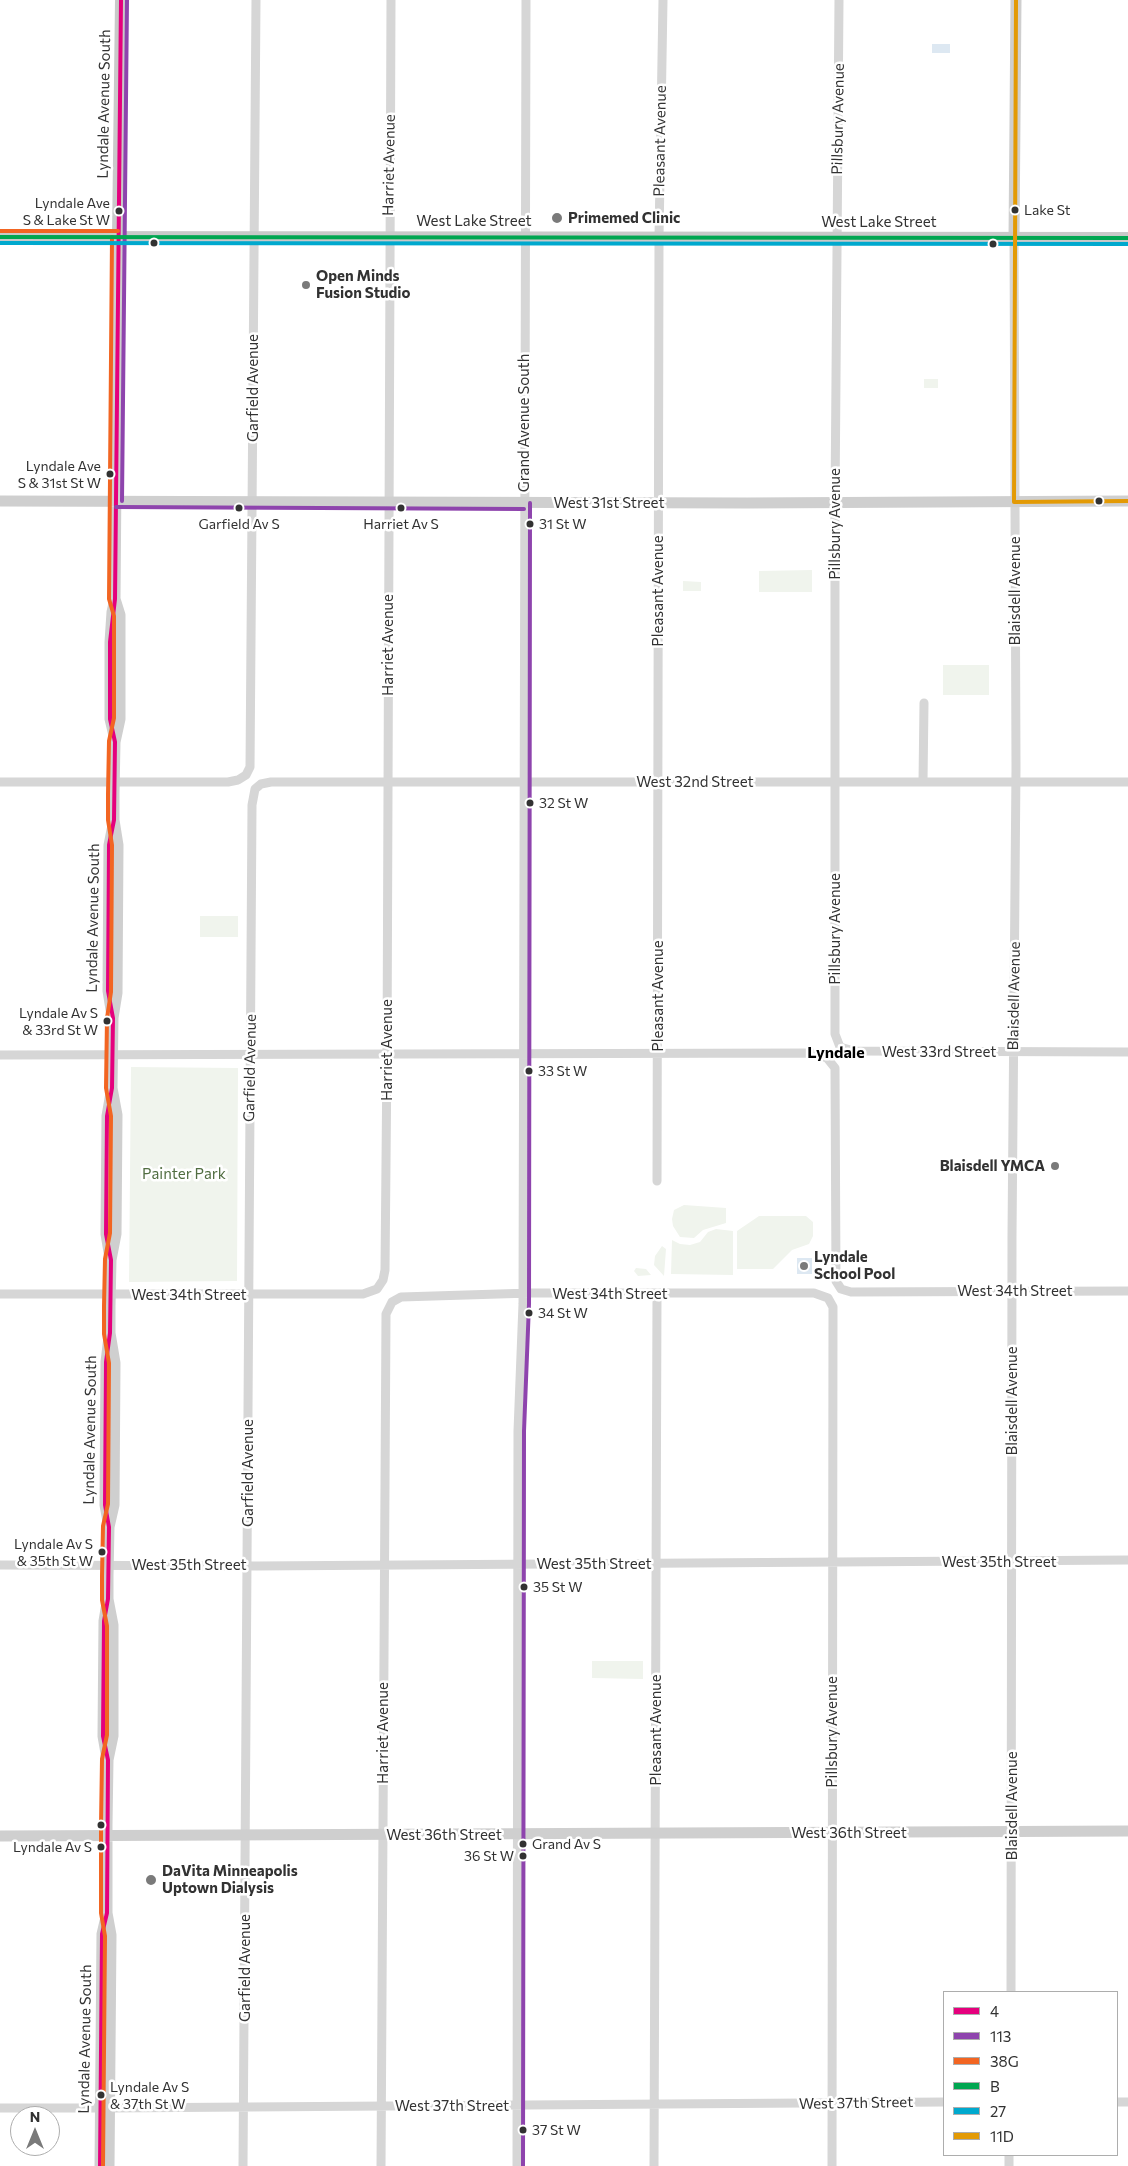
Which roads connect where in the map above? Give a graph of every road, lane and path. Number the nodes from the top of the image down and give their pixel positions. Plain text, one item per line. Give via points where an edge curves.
1 (121, 0) edge
2 (256, 0) edge
3 (391, 0) edge
4 (526, 0) edge
5 (663, 0) edge
6 (839, 0) edge
7 (1016, 0) edge
8 (0, 237) edge
9 (118, 237) junction
10 (254, 237) junction
11 (389, 237) junction
12 (524, 237) junction
13 (659, 237) junction
14 (837, 238) junction
15 (1014, 238) junction
16 (1128, 238) edge
17 (0, 501) edge
18 (116, 501) junction
19 (1128, 501) edge
20 (253, 502) junction
21 (389, 502) junction
22 (659, 502) junction
23 (1014, 502) junction
24 (524, 503) junction
25 (835, 503) junction
26 (924, 703) dead end
27 (0, 782) edge
28 (114, 782) junction
29 (388, 782) junction
30 (524, 782) junction
31 (658, 782) junction
32 (835, 782) junction
33 (924, 782) junction
34 (1016, 782) junction
35 (1128, 782) edge
36 (261, 784) joint
37 (840, 1047) joint
38 (1014, 1052) junction
39 (1128, 1052) edge
40 (0, 1055) edge
41 (112, 1055) junction
42 (250, 1055) junction
43 (387, 1055) junction
44 (523, 1055) junction
45 (659, 1055) junction
46 (657, 1181) dead end
47 (377, 1288) joint
48 (1012, 1291) junction
49 (1128, 1291) edge
50 (522, 1293) junction
51 (0, 1294) edge
52 (657, 1294) junction
53 (110, 1295) junction
54 (249, 1295) junction
55 (828, 1298) joint
56 (392, 1302) joint
57 (1128, 1560) edge
58 (832, 1562) junction
59 (1012, 1562) junction
60 (656, 1563) junction
61 (518, 1564) junction
62 (0, 1565) edge
63 (108, 1565) junction
64 (384, 1565) junction
65 (248, 1566) junction
66 (1011, 1831) junction
67 (1128, 1831) edge
68 (832, 1833) junction
69 (518, 1834) junction
70 (655, 1834) junction
71 (383, 1835) junction
72 (0, 1836) edge
73 (246, 1836) junction
74 (107, 1837) junction
75 (1011, 1991) edge
76 (943, 2102) edge
77 (831, 2104) junction
78 (654, 2105) junction
79 (380, 2106) junction
80 (518, 2106) junction
81 (244, 2107) junction
82 (0, 2108) edge
83 (104, 2108) junction
84 (100, 2166) edge
85 (109, 2166) edge
86 (243, 2166) edge
87 (381, 2166) edge
88 (517, 2166) edge
89 (654, 2166) edge
90 (832, 2166) edge

1 - 9 main road, Lyndale Avenue South
2 - 10 street, Garfield Avenue
3 - 11 street, Harriet Avenue
4 - 12 street, Grand Avenue South
5 - 13 street, Pleasant Avenue
6 - 14 street, Pillsbury Avenue
7 - 15 street, Blaisdell Avenue
8 - 9 main road, West Lake Street
9 - 10 main road, West Lake Street
9 - 18 street, Lyndale Avenue South
10 - 11 main road, West Lake Street
10 - 20 street, Garfield Avenue
11 - 12 main road, West Lake Street
11 - 21 street, Harriet Avenue
12 - 13 main road, West Lake Street
12 - 24 street, Grand Avenue South
13 - 14 main road, West Lake Street
13 - 22 street, Pleasant Avenue
14 - 15 main road, West Lake Street
14 - 25 street, Pillsbury Avenue
15 - 16 main road, West Lake Street
15 - 23 street, Blaisdell Avenue
17 - 18 street, West 31st Street
18 - 20 street, West 31st Street
18 - 28 street, Lyndale Avenue South via 115,598 120,616 120,719 115,742
19 - 23 street, West 31st Street
20 - 21 street, West 31st Street
20 - 28 street, Garfield Avenue via 250,767 246,775 228,782
21 - 24 street, West 31st Street
21 - 29 street, Harriet Avenue
22 - 24 street, West 31st Street
22 - 25 street, West 31st Street
22 - 31 street, Pleasant Avenue
23 - 25 street, West 31st Street
23 - 34 street, Blaisdell Avenue
24 - 30 street, Grand Avenue South
25 - 32 street, Pillsbury Avenue
26 - 33 street
27 - 28 street
28 - 41 street, Lyndale Avenue South via 118,845 118,993 113,1018
29 - 30 street, West 32nd Street
29 - 36 street, West 32nd Street
29 - 43 street, Harriet Avenue
30 - 31 street, West 32nd Street
30 - 44 street, Grand Avenue South
31 - 32 street, West 32nd Street
31 - 45 street, Pleasant Avenue
32 - 33 street, West 32nd Street
32 - 37 street, Pillsbury Avenue via 835,1034
33 - 34 street, West 32nd Street
34 - 35 street, West 32nd Street
34 - 38 street, Blaisdell Avenue
36 - 42 street, Garfield Avenue via 255,788 252,805
37 - 38 street, West 33rd Street via 854,1051
38 - 39 street, West 33rd Street
38 - 48 street, Blaisdell Avenue
40 - 41 street
41 - 42 street
41 - 53 street, Lyndale Avenue South via 112,1088 117,1116 116,1224
42 - 43 street
42 - 54 street, Garfield Avenue
43 - 44 street
43 - 47 street, Harriet Avenue via 385,1270
44 - 45 street
44 - 50 street, Grand Avenue South
45 - 46 street, Pleasant Avenue
45 - 48 street, West 34th Street via 812,1053 827,1058 835,1068 836,1281 841,1289 851,1292
47 - 54 street, West 34th Street via 363,1294
48 - 49 street, West 34th Street
48 - 59 street, Blaisdell Avenue
50 - 52 street, West 34th Street
50 - 56 street, West 34th Street via 412,1295
50 - 61 street, Grand Avenue South
51 - 53 street, West 34th Street
52 - 55 street, West 34th Street via 814,1293
52 - 60 street, Pleasant Avenue
53 - 54 street, West 34th Street
53 - 63 street, Lyndale Avenue South via 115,1372 114,1505 109,1527
54 - 65 street, Garfield Avenue
55 - 58 street, Pillsbury Avenue via 833,1307
56 - 64 street, Harriet Avenue via 386,1314
57 - 59 street, West 35th Street
58 - 59 street, West 35th Street
58 - 60 street, West 35th Street
58 - 68 street, Pillsbury Avenue
59 - 66 street, Blaisdell Avenue
60 - 61 street, West 35th Street
60 - 70 street, Pleasant Avenue
61 - 64 street, West 35th Street
61 - 69 street, Grand Avenue South
62 - 63 street, West 35th Street
63 - 65 street, West 35th Street
63 - 74 street, Lyndale Avenue South via 103,1736 108,1760
64 - 65 street, West 35th Street
64 - 71 street, Harriet Avenue
65 - 73 street, Garfield Avenue
66 - 67 street, West 36th Street
66 - 68 street, West 36th Street
66 - 75 street, Blaisdell Avenue
68 - 70 street, West 36th Street
68 - 77 street, Pillsbury Avenue
69 - 70 street, West 36th Street
69 - 71 street, West 36th Street
69 - 80 street, Grand Avenue South
70 - 78 street, Pleasant Avenue
71 - 73 street, West 36th Street
71 - 79 street, Harriet Avenue
72 - 74 street, West 36th Street
73 - 74 street, West 36th Street
73 - 81 street, Garfield Avenue
74 - 83 street, Lyndale Avenue South via 107,1914 111,1935
76 - 77 street, West 37th Street
77 - 78 street, West 37th Street
77 - 90 street, Pillsbury Avenue
78 - 80 street, West 37th Street
78 - 89 street, Pleasant Avenue
79 - 80 street, West 37th Street
79 - 81 street, West 37th Street
79 - 87 street, Harriet Avenue
80 - 88 street, Grand Avenue South
81 - 83 street, West 37th Street
81 - 86 street, Garfield Avenue
82 - 83 street, West 37th Street
83 - 84 street, Lyndale Avenue South
83 - 85 street, Lyndale Avenue South

